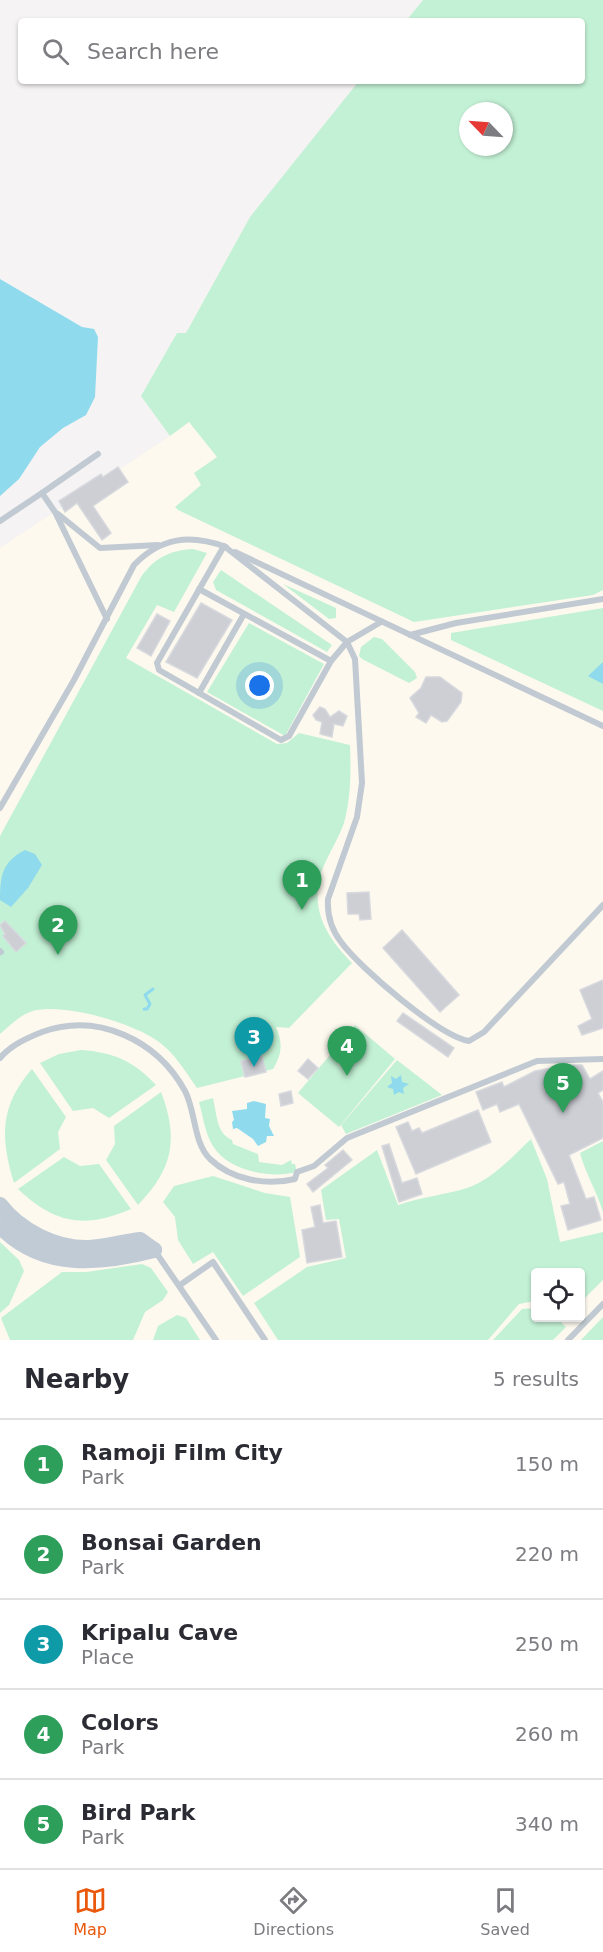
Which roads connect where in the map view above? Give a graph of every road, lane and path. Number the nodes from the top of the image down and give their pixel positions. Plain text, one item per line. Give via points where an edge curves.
1 (98, 454) dead end
2 (42, 493) junction
3 (55, 512) junction
4 (0, 521) edge
5 (165, 544) junction
6 (224, 546) junction
7 (199, 589) junction
8 (603, 599) edge
9 (244, 614) junction
10 (107, 619) junction
11 (381, 622) junction
12 (409, 635) junction
13 (346, 642) junction
14 (331, 660) junction
15 (199, 693) junction
16 (603, 726) edge
17 (0, 808) edge
18 (603, 905) edge
19 (0, 1058) edge
20 (603, 1059) edge
21 (0, 1205) edge
22 (0, 1226) edge
23 (154, 1250) junction
24 (180, 1285) junction
25 (603, 1304) edge
26 (216, 1340) edge
27 (266, 1340) edge
28 (568, 1340) edge

1 - 2 lane
2 - 3 lane
2 - 4 lane
3 - 5 lane via 100,548
3 - 10 lane
5 - 6 lane via 183,539
5 - 10 lane via 148,551 134,566
6 - 7 lane
6 - 11 lane
6 - 13 lane
7 - 9 lane
7 - 15 lane via 157,663 159,670
8 - 12 lane via 456,623
9 - 14 lane
9 - 15 lane
10 - 17 lane
11 - 12 lane
11 - 13 lane
12 - 16 lane
13 - 14 lane
13 - 18 lane via 355,659 362,783 357,817 327,912 340,942 357,960 438,1027 469,1041 484,1032
14 - 15 lane via 289,736 281,740
19 - 20 lane via 28,1037 53,1028 80,1025 106,1028 131,1037 154,1051 173,1070 187,1093 200,1145 208,1157 235,1175 270,1182 295,1179 297,1172 314,1166 347,1138 537,1061
21 - 23 street via 31,1233 63,1245 90,1248 140,1240
22 - 23 street via 37,1251 67,1261 93,1262
23 - 24 lane
24 - 26 lane
24 - 27 lane via 213,1262
25 - 28 lane

